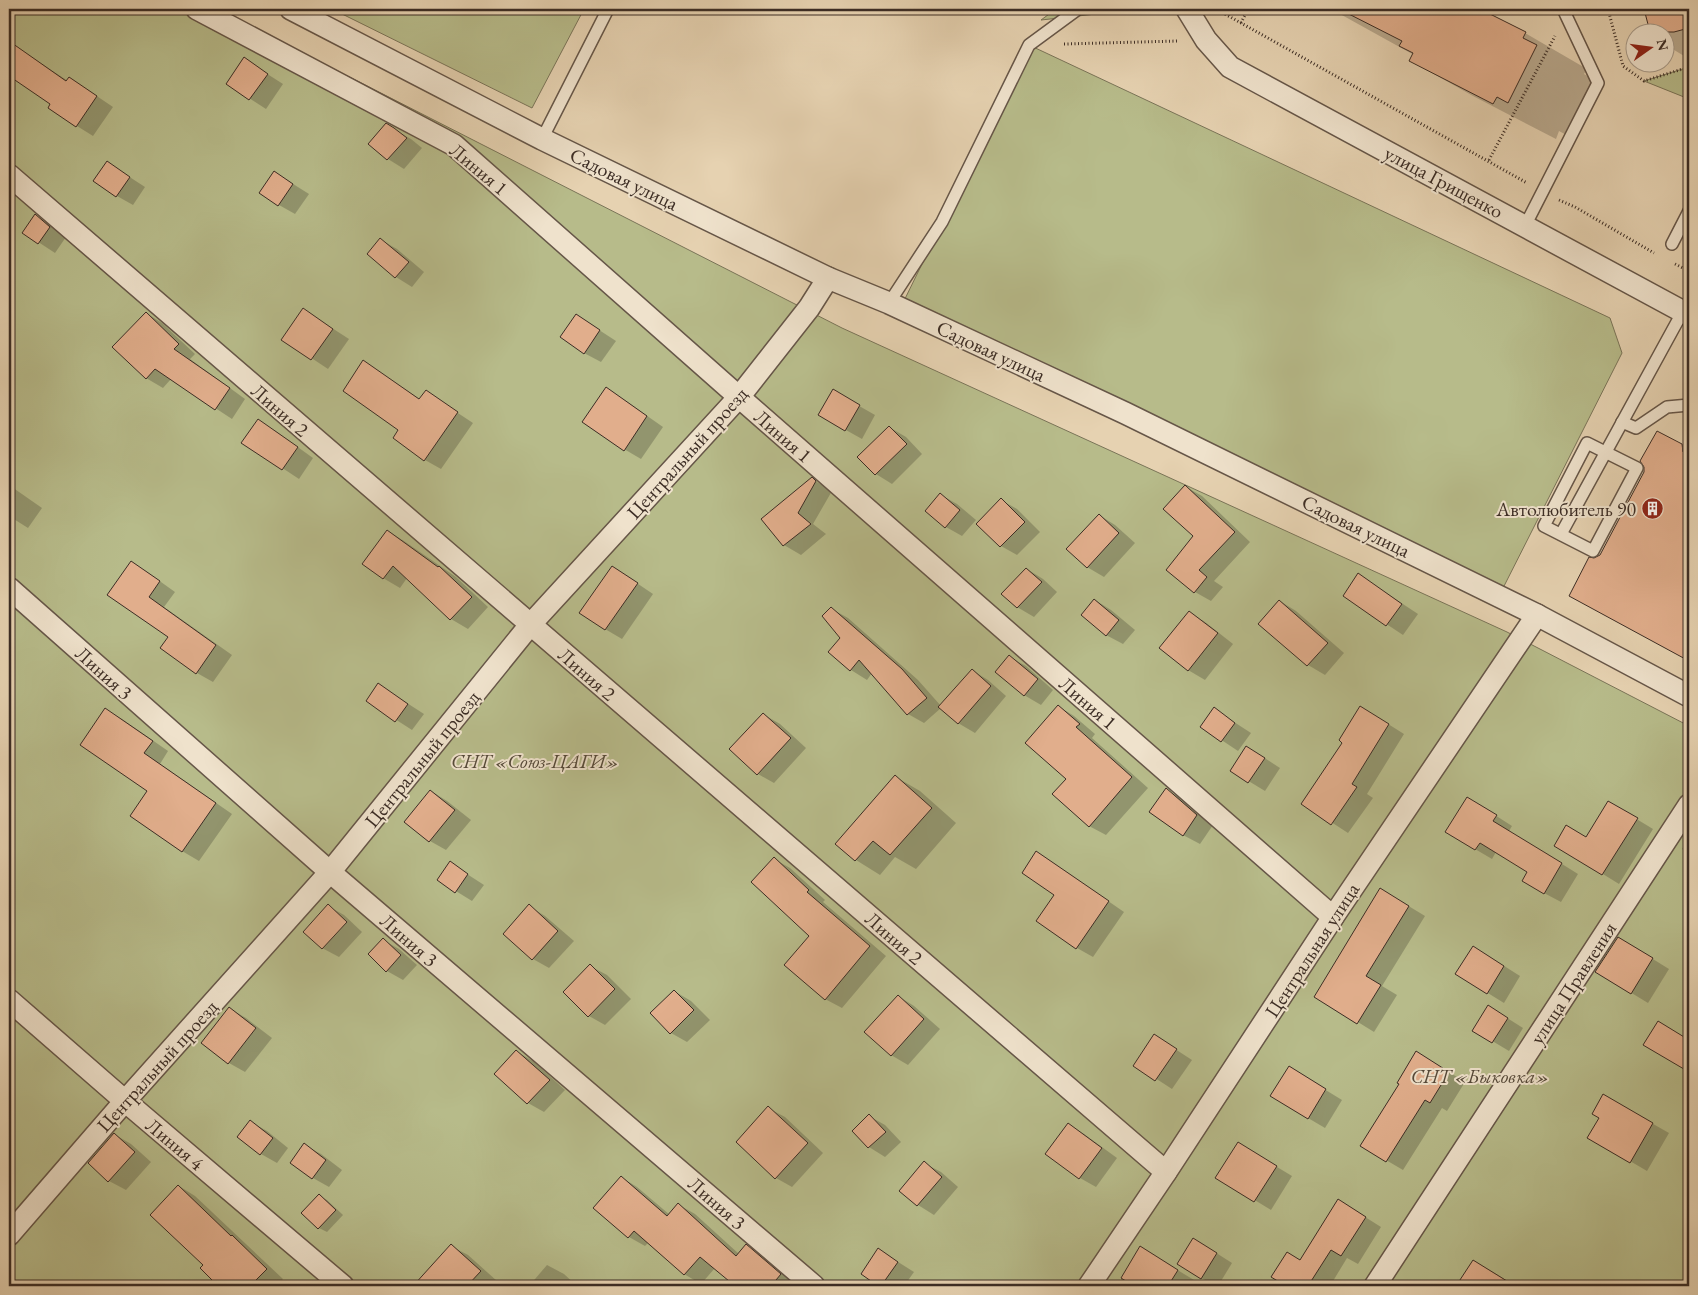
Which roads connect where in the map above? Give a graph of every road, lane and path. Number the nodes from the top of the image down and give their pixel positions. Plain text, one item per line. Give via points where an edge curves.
1 (197, 9) edge
2 (291, 9) edge
3 (608, 9) edge
4 (1078, 9) edge
5 (1188, 9) edge
6 (1216, 9) edge
7 (1248, 9) edge
8 (1608, 9) edge
9 (1565, 12) edge
10 (1241, 23) junction
11 (1206, 40) junction
12 (1029, 45) junction
13 (1689, 67) edge
14 (542, 139) junction
15 (1489, 160) junction
16 (9, 176) edge
17 (1543, 192) junction
18 (1689, 211) edge
19 (1525, 226) junction
20 (1672, 244) dead end
21 (1654, 253) dead end
22 (1672, 262) dead end
23 (1689, 271) edge
24 (828, 278) junction
25 (889, 303) junction
26 (1686, 313) edge
27 (739, 397) junction
28 (1689, 405) edge
29 (1622, 422) junction
30 (1605, 453) junction
31 (1561, 534) junction
32 (9, 588) edge
33 (1537, 614) junction
34 (530, 625) junction
35 (1689, 696) edge
36 (1689, 805) edge
37 (330, 872) junction
38 (1333, 917) junction
39 (9, 1000) edge
40 (125, 1101) junction
41 (1166, 1172) junction
42 (9, 1235) edge
43 (343, 1286) edge
44 (814, 1286) edge
45 (1088, 1286) edge
46 (1375, 1286) edge

1 - 27 street, Линия 1 via 454,144
2 - 14 street, Садовая улица
3 - 14 lane
4 - 12 lane
5 - 11 street, улица Грищенко
6 - 10 path
7 - 10 path
8 - 13 path via 1623,66 1644,81
9 - 15 path
9 - 17 lane via 1598,83
10 - 15 path
11 - 12 path
11 - 19 street, улица Грищенко via 1230,67
12 - 25 lane via 942,222
14 - 24 street, Садовая улица
15 - 17 path
16 - 34 street, Линия 2
17 - 19 lane
17 - 21 path via 1576,207
18 - 20 lane
19 - 26 street, улица Грищенко
22 - 23 path
24 - 25 street, Садовая улица
24 - 27 street, Центральный проезд via 809,308
25 - 33 street, Садовая улица via 1125,413
26 - 29 lane
27 - 34 street, Центральный проезд
27 - 38 street, Линия 1
28 - 29 lane via 1667,407 1636,428
29 - 30 lane
30 - 31 lane
30 - 31 lane via 1587,443 1544,526
30 - 31 lane via 1637,468 1593,551
32 - 37 street, Линия 3
33 - 35 street, Садовая улица
33 - 38 street, Центральная улица
34 - 37 street, Центральный проезд
34 - 41 street, Линия 2
36 - 46 street, улица Правления
37 - 40 street, Центральный проезд
37 - 44 street, Линия 3
38 - 41 street, Центральная улица
39 - 40 street, Линия 4
40 - 42 street, Центральный проезд
40 - 43 street, Линия 4
41 - 45 street, Центральная улица

